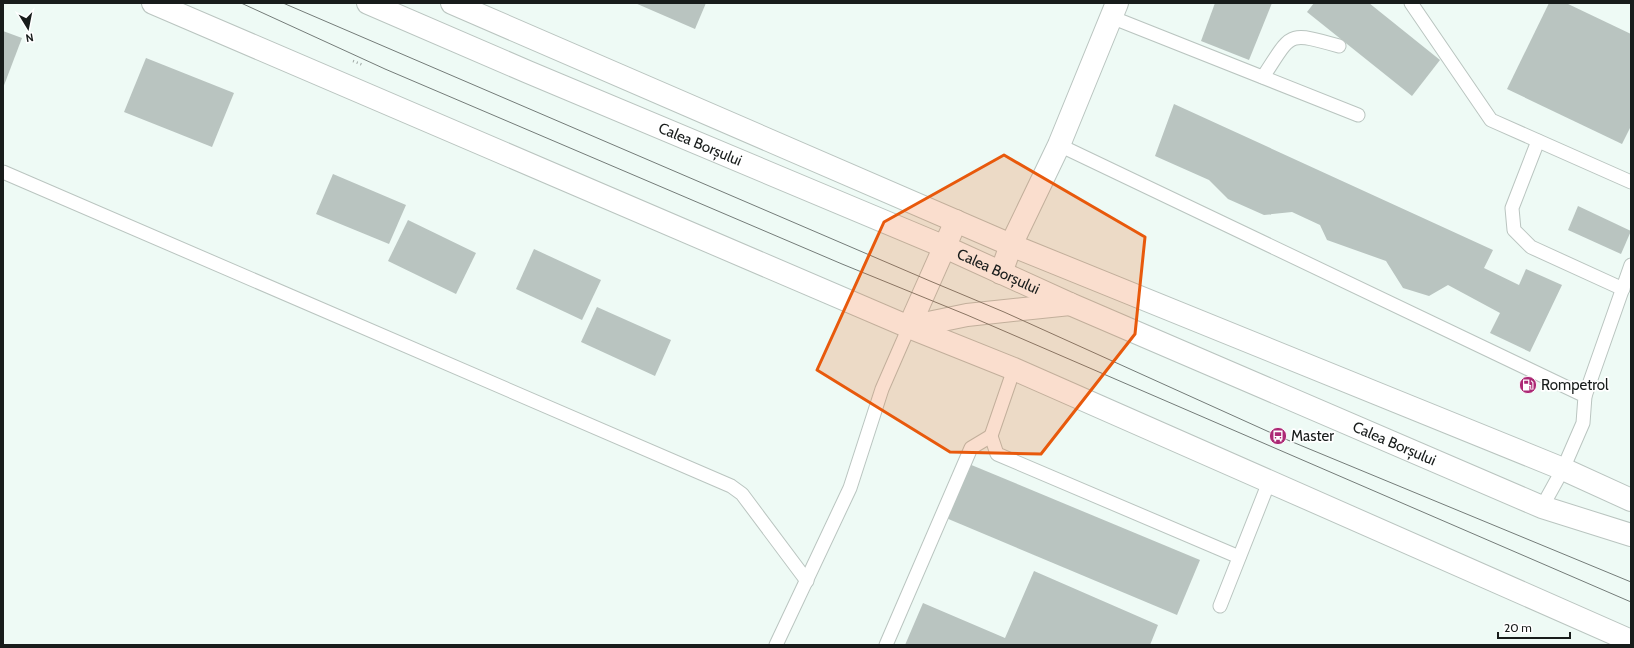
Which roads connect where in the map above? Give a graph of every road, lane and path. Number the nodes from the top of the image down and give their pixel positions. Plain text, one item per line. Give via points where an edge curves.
1 (153, 3) edge
2 (368, 3) edge
3 (452, 3) edge
4 (1411, 3) edge
5 (1114, 10) edge
6 (1338, 46) dead end
7 (1263, 77) junction
8 (1358, 115) dead end
9 (1538, 141) junction
10 (1058, 145) junction
11 (3, 172) edge
12 (1631, 182) edge
13 (956, 221) junction
14 (1011, 245) junction
15 (945, 247) junction
16 (1631, 265) edge
17 (1001, 273) junction
18 (1623, 289) junction
19 (1070, 304) junction
20 (909, 327) junction
21 (1014, 370) junction
22 (1585, 396) junction
23 (991, 436) junction
24 (1563, 469) junction
25 (1269, 482) junction
26 (1631, 500) edge
27 (1542, 507) junction
28 (1631, 535) edge
29 (1239, 557) junction
30 (806, 581) junction
31 (1220, 606) dead end
32 (1631, 641) edge
33 (776, 645) edge
34 (886, 645) edge

1 - 20 main road
2 - 15 main road, Calea Borșului
3 - 13 main road, Calea Borșului
4 - 9 lane via 1490,120
5 - 7 lane
5 - 10 main road
6 - 7 lane via 1306,37 1296,37 1287,42
7 - 8 lane
9 - 12 lane
9 - 18 lane via 1512,208 1514,230 1531,247
10 - 14 main road
10 - 22 lane
11 - 30 lane via 731,486 742,494
13 - 14 main road, Calea Borșului
13 - 15 main road
14 - 17 main road
14 - 24 main road, Calea Borșului
15 - 17 main road, Calea Borșului
15 - 20 main road
16 - 18 lane
17 - 19 main road, Calea Borșului
18 - 22 lane
19 - 20 main road via 967,315
19 - 27 main road, Calea Borșului
20 - 21 main road
20 - 30 lane via 882,389 850,488
21 - 23 lane
21 - 25 main road
22 - 24 lane via 1583,423
23 - 29 lane via 997,454
23 - 34 lane via 971,448
24 - 26 main road, Calea Borșului
24 - 27 lane
25 - 29 lane
25 - 32 main road
27 - 28 main road, Calea Borșului
29 - 31 lane
30 - 33 lane

